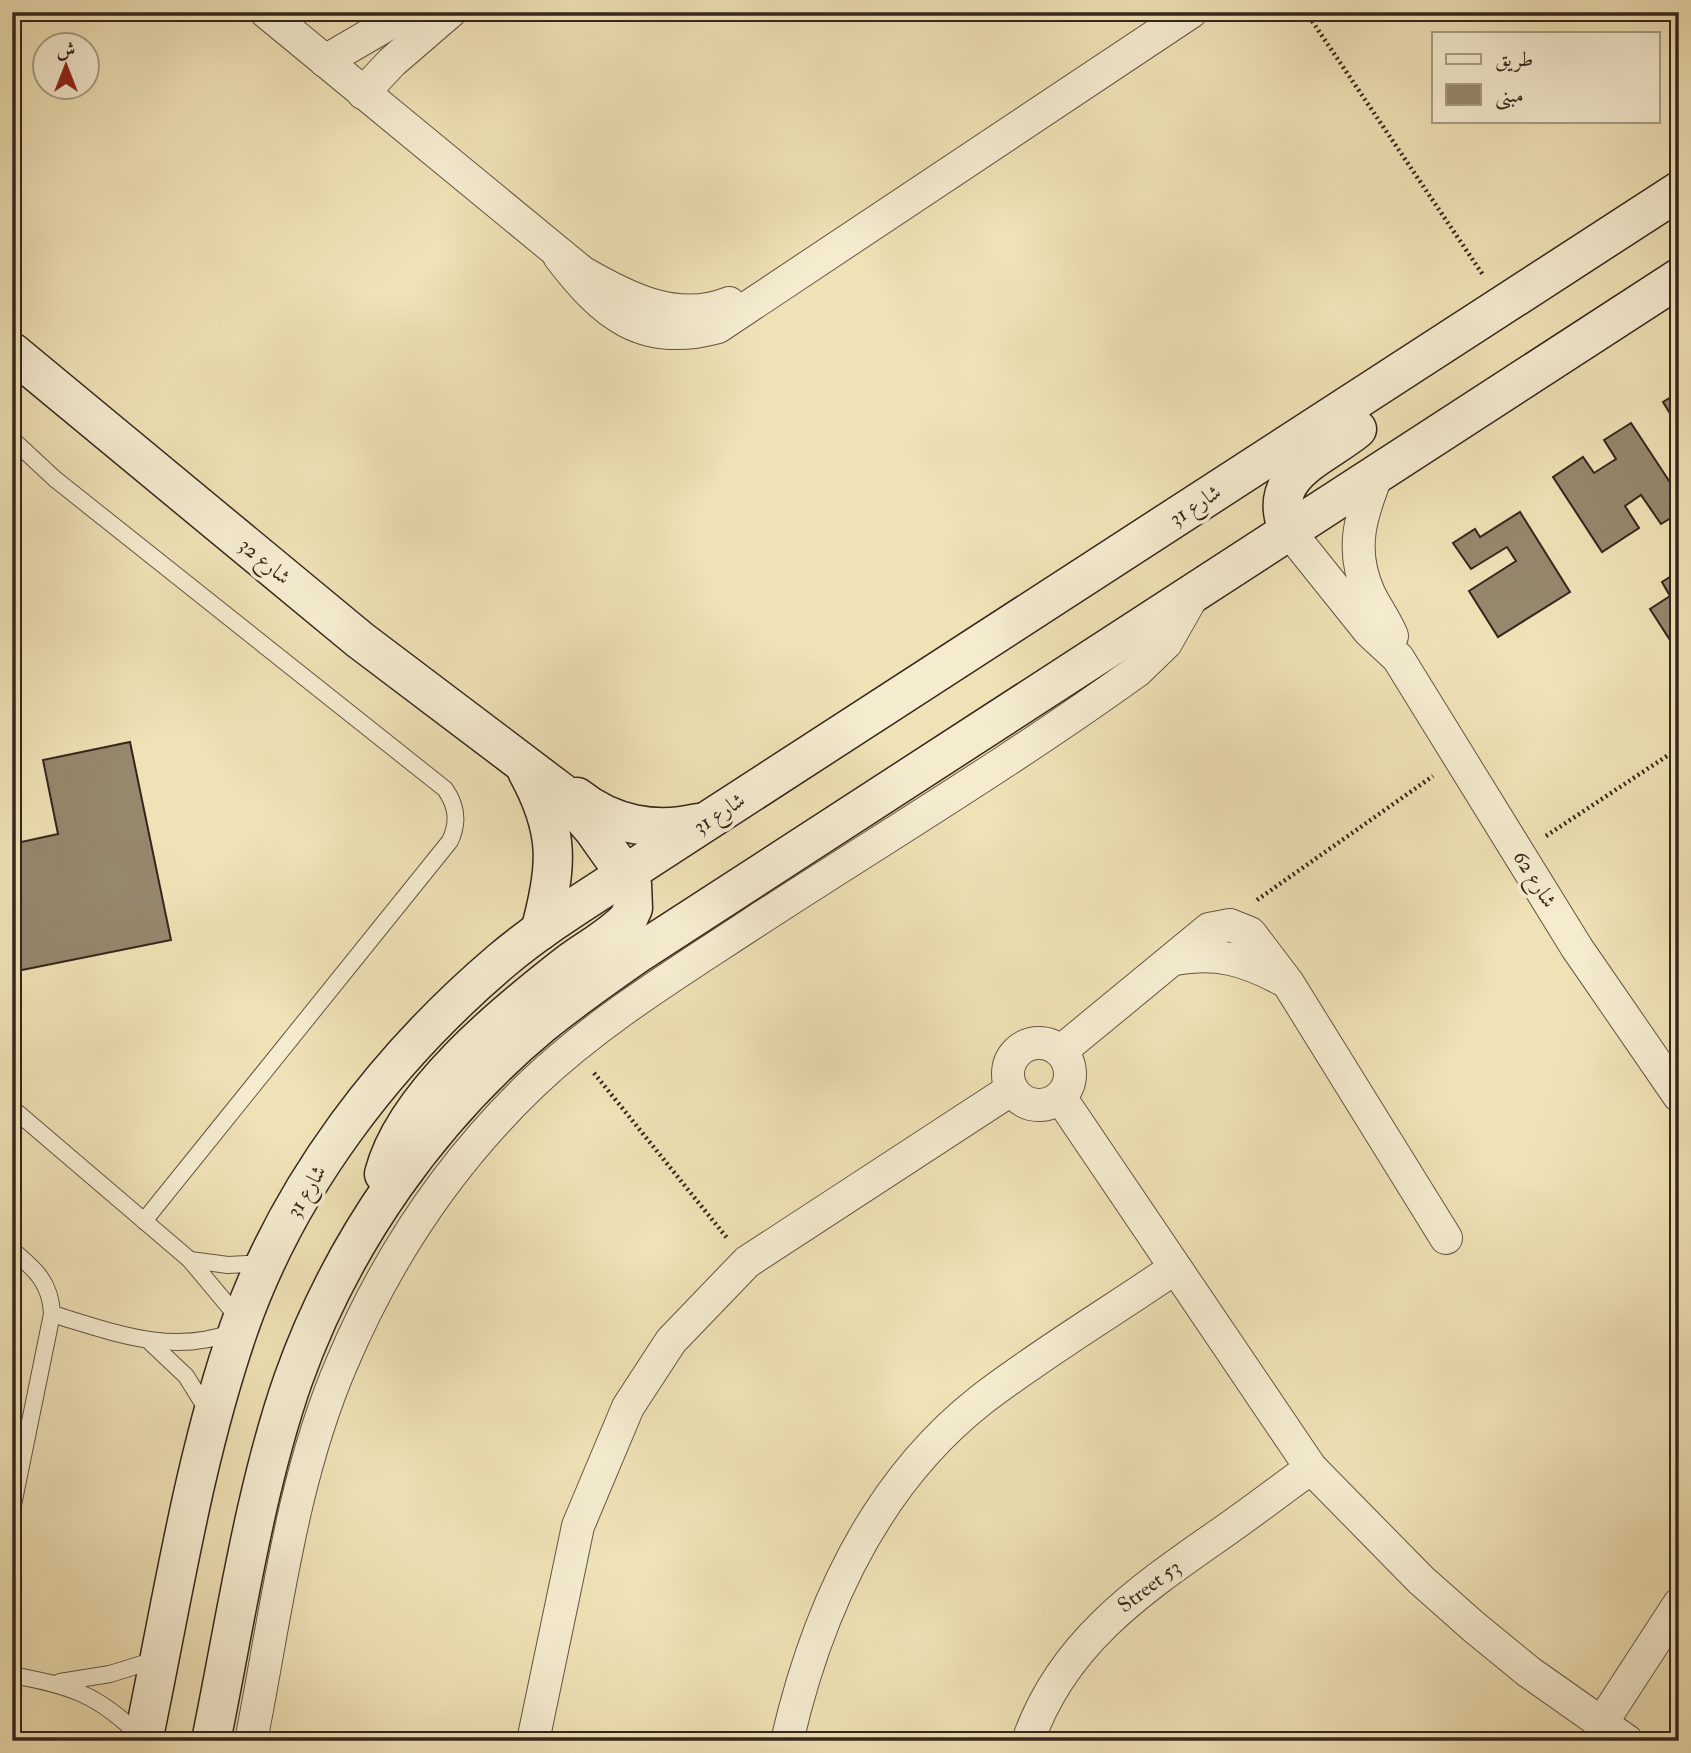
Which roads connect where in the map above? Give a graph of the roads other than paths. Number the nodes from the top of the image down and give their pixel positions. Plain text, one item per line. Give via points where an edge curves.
1 (266, 12) edge
2 (409, 12) edge
3 (450, 12) edge
4 (1191, 12) edge
5 (325, 61) junction
6 (363, 93) junction
7 (1679, 191) edge
8 (1679, 278) edge
9 (1434, 350) junction
10 (12, 352) edge
11 (12, 439) edge
12 (1378, 472) junction
13 (1288, 530) junction
14 (1196, 590) junction
15 (1398, 658) junction
16 (523, 762) junction
17 (705, 822) junction
18 (627, 873) junction
19 (540, 931) junction
20 (1174, 959) junction
21 (1288, 983) junction
22 (1061, 1051) junction
23 (1012, 1088) junction
24 (1679, 1096) edge
25 (1060, 1097) junction
26 (12, 1108) edge
27 (377, 1209) junction
28 (144, 1221) junction
29 (1446, 1238) dead end
30 (12, 1250) edge
31 (190, 1261) junction
32 (267, 1262) junction
33 (1175, 1268) junction
34 (52, 1314) junction
35 (240, 1326) junction
36 (151, 1343) junction
37 (211, 1416) junction
38 (1311, 1468) junction
39 (12, 1510) edge
40 (1679, 1604) edge
41 (160, 1658) junction
42 (12, 1675) edge
43 (58, 1682) junction
44 (1601, 1724) junction
45 (143, 1740) edge
46 (211, 1741) edge
47 (251, 1741) edge
48 (533, 1741) edge
49 (787, 1741) edge
50 (1028, 1741) edge
51 (1627, 1741) edge

1 - 5 street
2 - 5 street
3 - 6 street
4 - 6 street via 785,282 718,307 674,311 607,287 559,256
5 - 6 street
7 - 9 street, شارع 31
8 - 12 street
9 - 13 street via 1374,415 1293,475 1282,502
9 - 17 street, شارع 31
10 - 16 street, شارع 32 via 350,631
11 - 28 lane via 55,479 445,789 457,820 450,841
12 - 13 street
12 - 15 street, شارع 62 via 1358,531 1359,563
13 - 14 street
13 - 15 street, شارع 62 via 1369,631
14 - 27 street via 640,951 562,1009 496,1065 453,1110
14 - 47 street via 1166,643 1137,671 658,985 573,1048 531,1086 455,1170 421,1216 364,1314 321,1419 305,1473
15 - 24 street, شارع 62 via 1577,947
16 - 17 street via 548,774 594,809 623,822 664,828
16 - 18 street, شارع 32 via 578,810
16 - 19 street, شارع 32 via 545,806 554,842 554,879
17 - 18 street, شارع 31
18 - 19 street, شارع 31
18 - 27 street via 635,895 628,919 500,1020 420,1103 387,1163
19 - 32 street, شارع 31 via 454,1003 368,1098 317,1173
20 - 21 street via 1229,957
20 - 21 street via 1209,929 1240,927 1250,933
20 - 22 street
21 - 29 street
22 - 23 street via 1038,1043 1016,1053 1009,1064
22 - 25 street via 1070,1079
23 - 25 street via 1019,1097 1040,1105
23 - 48 street via 747,1262 671,1341 648,1373 611,1443 578,1526
25 - 33 street
26 - 28 lane
27 - 46 street via 334,1285 293,1379 274,1441
28 - 31 lane
30 - 34 lane via 38,1271 47,1285
31 - 32 lane via 228,1265
31 - 35 lane
32 - 35 street, شارع 31
33 - 38 street
33 - 49 street via 980,1401 918,1463 864,1535 842,1574 802,1675
34 - 36 lane
34 - 39 lane
35 - 36 lane via 196,1343
35 - 37 street, شارع 31
36 - 37 lane via 186,1376
37 - 41 street, شارع 31
38 - 44 street via 1474,1627
38 - 50 street, Street 53 via 1136,1593 1110,1617 1064,1671
40 - 44 street
41 - 43 lane via 110,1674
41 - 45 street, شارع 31
42 - 43 lane
43 - 45 lane via 105,1705
44 - 51 street

